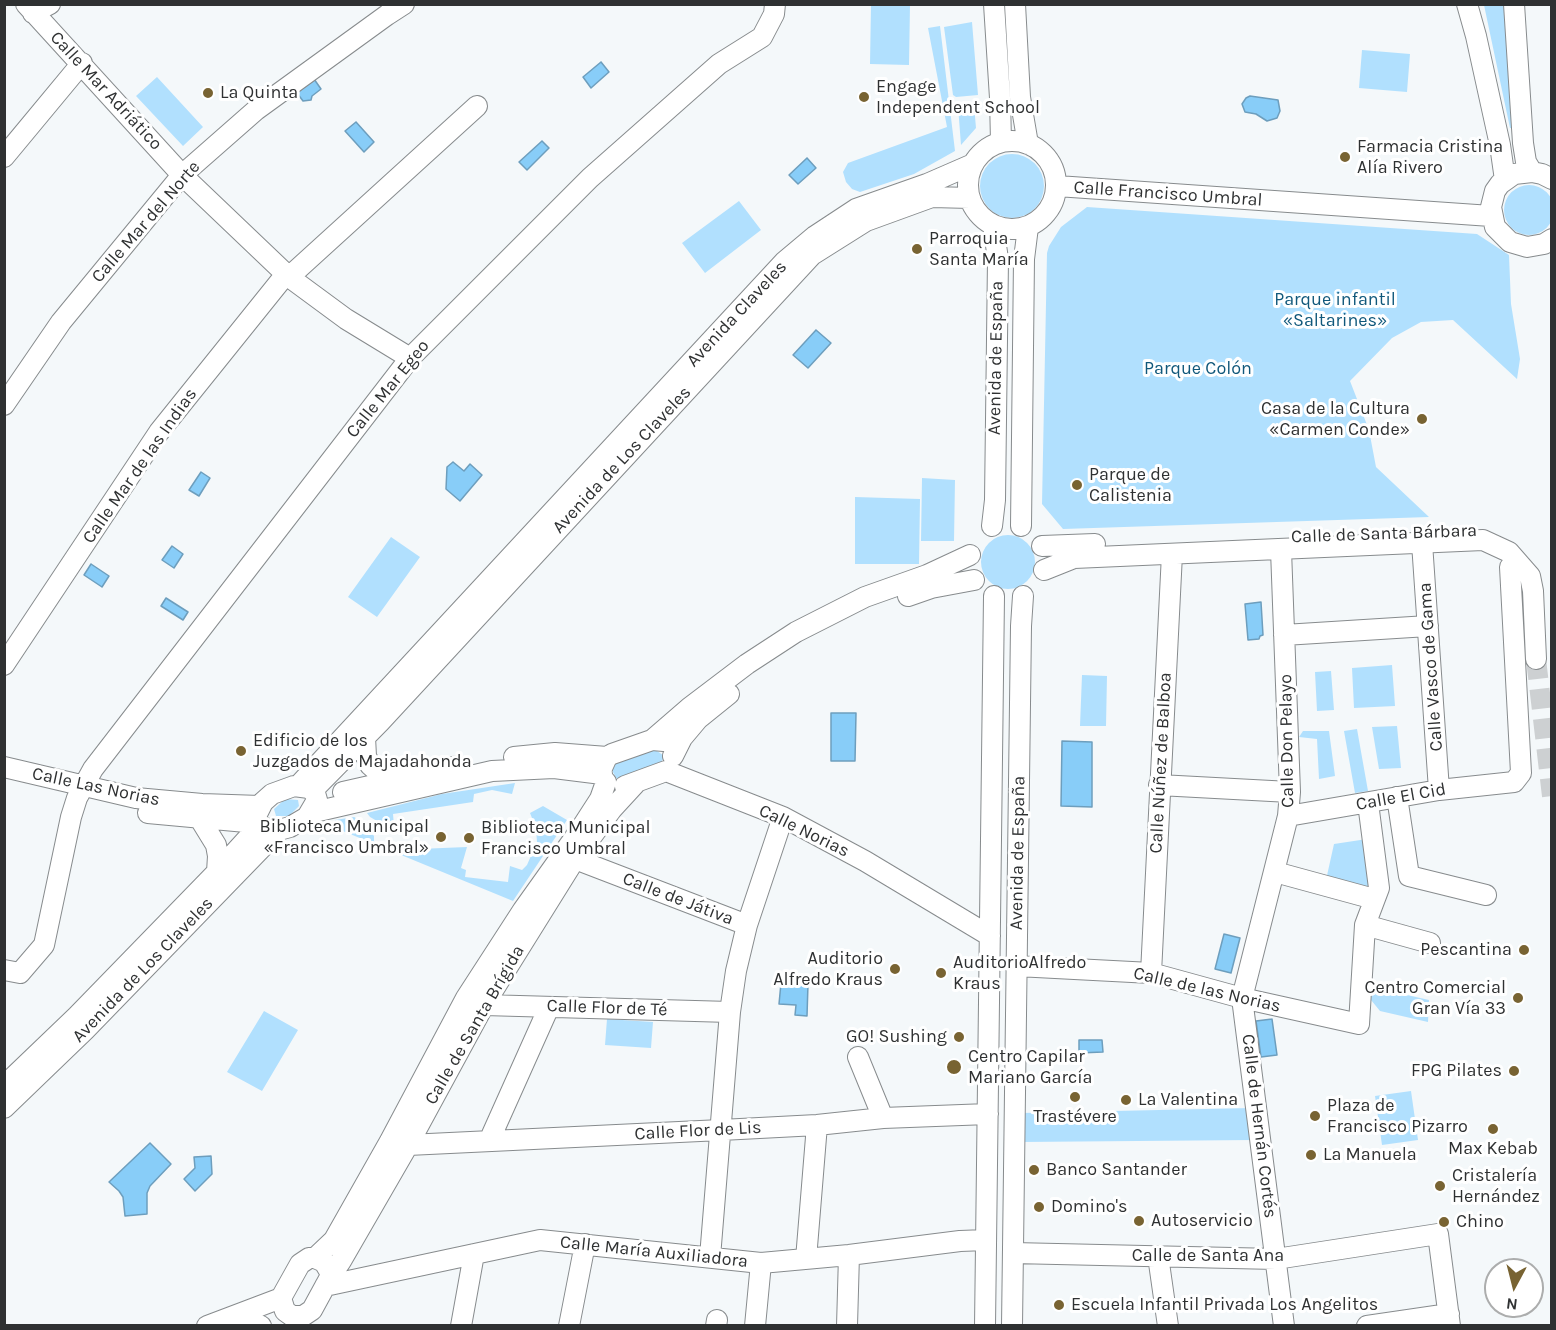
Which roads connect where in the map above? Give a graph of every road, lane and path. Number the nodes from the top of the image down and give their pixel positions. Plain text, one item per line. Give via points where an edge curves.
1 (404, 4) edge
2 (775, 4) edge
3 (994, 4) edge
4 (1015, 4) edge
5 (1467, 4) edge
6 (1514, 4) edge
7 (36, 7) edge
8 (82, 63) junction
9 (477, 106) dead end
10 (1001, 142) junction
11 (1028, 144) junction
12 (4, 157) edge
13 (974, 164) junction
14 (1532, 172) junction
15 (182, 175) junction
16 (1551, 179) edge
17 (1505, 180) junction
18 (1057, 186) junction
19 (970, 198) junction
20 (1491, 216) junction
21 (993, 225) junction
22 (1028, 227) junction
23 (1551, 239) edge
24 (287, 276) junction
25 (410, 358) junction
26 (4, 405) edge
27 (992, 526) junction
28 (1021, 526) junction
29 (1422, 543) junction
30 (1042, 546) junction
31 (1281, 550) junction
32 (1172, 554) junction
33 (970, 555) junction
34 (1507, 559) junction
35 (1044, 570) junction
36 (974, 580) junction
37 (994, 596) junction
38 (1023, 596) junction
39 (1428, 626) junction
40 (1284, 635) junction
41 (1536, 659) tunnel mouth
42 (4, 665) edge
43 (365, 737) junction
44 (652, 740) junction
45 (670, 764) junction
46 (4, 767) edge
47 (605, 771) junction
48 (397, 778) junction
49 (4, 781) edge
50 (635, 784) junction
51 (1159, 785) junction
52 (1439, 790) junction
53 (80, 792) junction
54 (1290, 792) junction
55 (310, 797) junction
56 (1397, 797) junction
57 (1368, 803) junction
58 (1288, 816) junction
59 (783, 817) junction
60 (259, 818) junction
61 (200, 819) junction
62 (279, 830) junction
63 (575, 859) junction
64 (217, 872) junction
65 (1275, 872) junction
66 (1486, 894) dead end
67 (1374, 898) junction
68 (747, 925) junction
69 (1365, 925) junction
70 (990, 936) junction
71 (1430, 943) dead end
72 (1017, 966) junction
73 (4, 970) edge
74 (1151, 973) junction
75 (1242, 998) junction
76 (484, 1005) junction
77 (549, 1007) junction
78 (730, 1012) junction
79 (858, 1058) dead end
80 (4, 1086) edge
81 (4, 1108) edge
82 (987, 1114) junction
83 (883, 1118) junction
84 (817, 1125) junction
85 (721, 1130) junction
86 (489, 1141) junction
87 (408, 1145) junction
88 (986, 1240) junction
89 (585, 1244) junction
90 (1013, 1253) junction
91 (474, 1254) junction
92 (849, 1255) junction
93 (1158, 1256) junction
94 (710, 1257) junction
95 (315, 1258) junction
96 (806, 1259) junction
97 (1276, 1259) junction
98 (761, 1263) junction
99 (328, 1281) junction
100 (290, 1315) edge
101 (1450, 1320) edge
102 (247, 1321) edge
103 (207, 1326) edge
104 (461, 1326) edge
105 (569, 1326) edge
106 (755, 1326) edge
107 (847, 1326) edge
108 (985, 1326) edge
109 (1012, 1326) edge
110 (1168, 1326) edge
111 (1284, 1326) edge
112 (1367, 1326) edge

1 - 15 street, Calle Mar del Norte via 256,110
2 - 25 street, Calle Mar Egeo via 762,37 719,64 590,178
3 - 10 street
4 - 11 street via 1020,97
5 - 17 street
6 - 14 street via 1523,143
7 - 8 street, Calle Mar Adriático
8 - 12 street
8 - 15 street, Calle Mar Adriático
9 - 24 street, Calle Mar de las Indias
10 - 11 street
10 - 13 street via 981,154
11 - 18 street via 1049,160
13 - 19 street via 969,175
13 - 55 street, Avenida Claveles via 856,208 784,262
14 - 16 street
14 - 17 street via 1514,174
15 - 24 street, Calle Mar Adriático
15 - 26 street, Calle Mar del Norte via 61,322
17 - 20 street via 1495,191
18 - 20 street, Calle Francisco Umbral
18 - 22 street via 1051,209
19 - 21 street via 982,219
19 - 43 street, Avenida de Los Claveles via 932,197 866,221 812,255
20 - 23 street via 1503,237 1518,246 1536,246
21 - 22 street via 1016,230
21 - 27 street, Avenida de España via 998,259
22 - 28 street, Avenida de España via 1024,260
24 - 25 street, Calle Mar Adriático via 346,319
24 - 42 street, Calle Mar de las Indias via 159,432
25 - 53 street, Calle Mar Egeo via 100,760
27 - 28 street
27 - 33 street via 974,543
28 - 30 street via 1034,534
29 - 31 street, Calle de Santa Bárbara
29 - 34 street, Calle de Santa Bárbara via 1483,540
29 - 39 street, Calle Vasco de Gama
30 - 34 street, Calle de Santa Bárbara via 1484,528
30 - 35 street
31 - 32 street, Calle de Santa Bárbara
31 - 40 street, Calle Don Pelayo
32 - 35 street, Calle de Santa Bárbara via 1074,558
32 - 51 street, Calle Núñez de Balboa
33 - 36 street
33 - 44 street via 865,597 796,632 747,664
34 - 41 street via 1514,556 1530,576
34 - 52 street, Calle El Cid via 1521,773 1514,782
35 - 38 street via 1040,581
36 - 37 street
36 - 45 street via 931,588 869,609 801,643 755,673 698,719 682,738
37 - 38 street
37 - 70 street, Avenida de España
38 - 72 street, Avenida de España
39 - 40 street
39 - 52 street, Calle Vasco de Gama
40 - 54 street, Calle Don Pelayo
43 - 48 street via 370,765 379,773
43 - 55 street, Avenida de Los Claveles
44 - 45 street, Calle Norias via 664,741 670,747
44 - 47 street via 612,754
45 - 50 street
45 - 59 street, Calle Norias
46 - 53 street, Calle Las Norias
47 - 48 street via 555,753 491,759
47 - 50 street via 612,786
47 - 55 street via 492,771
47 - 95 street, Calle de Santa Brígida via 600,799 466,998 334,1240
48 - 55 street
49 - 53 street
50 - 63 street, Calle de Santa Brígida
51 - 54 street
51 - 74 street, Calle Núñez de Balboa
52 - 56 street, Calle El Cid
53 - 60 street, Calle Las Norias
53 - 61 street via 135,811
53 - 73 street, Calle Mar Egeo via 44,945 20,973
54 - 58 street, Calle Don Pelayo
55 - 60 street via 282,789 272,794
55 - 62 street via 301,822
56 - 57 street, Calle El Cid
56 - 66 street via 1409,876
57 - 58 street, Calle El Cid
57 - 67 street via 1379,888
58 - 65 street, Calle Don Pelayo
59 - 68 street
59 - 70 street, Calle Norias
60 - 61 street
60 - 62 street via 268,829
60 - 64 street, Avenida de Los Claveles
61 - 64 street via 216,845
62 - 81 street, Avenida de Los Claveles
63 - 68 street, Calle de Játiva
63 - 76 street, Calle de Santa Brígida
64 - 80 street, Avenida de Los Claveles
65 - 67 street
65 - 75 street, Calle Don Pelayo
67 - 69 street
68 - 78 street
69 - 71 street
69 - 75 street, Calle de las Norias via 1359,1024
70 - 82 street, Avenida de España
72 - 74 street, Calle de las Norias
72 - 90 street, Avenida de España
74 - 75 street, Calle de las Norias
75 - 97 street, Calle de Hernán Cortés
76 - 77 street, Calle Flor de Té
76 - 87 street, Calle de Santa Brígida
77 - 78 street, Calle Flor de Té
77 - 86 street
78 - 85 street
79 - 83 street
82 - 83 street, Calle Flor de Lis
82 - 88 street, Avenida de España
83 - 84 street, Calle Flor de Lis
84 - 85 street, Calle Flor de Lis
84 - 96 street
85 - 86 street, Calle Flor de Lis
85 - 94 street
86 - 87 street, Calle Flor de Lis
87 - 99 street, Calle de Santa Brígida
88 - 92 street, Calle María Auxiliadora
88 - 108 street, Avenida de España
89 - 91 street, Calle María Auxiliadora via 540,1240
89 - 94 street, Calle María Auxiliadora
89 - 105 street
90 - 93 street, Calle de Santa Ana
90 - 109 street, Avenida de España
91 - 99 street, Calle María Auxiliadora
91 - 104 street
92 - 96 street, Calle María Auxiliadora
92 - 107 street
93 - 97 street, Calle de Santa Ana
93 - 110 street
94 - 98 street, Calle María Auxiliadora
95 - 99 street via 324,1262 330,1272
95 - 100 street, Calle de Santa Brígida via 300,1264
96 - 98 street, Calle María Auxiliadora
97 - 101 street, Calle de Santa Ana via 1438,1234
97 - 111 street, Calle de Hernán Cortés
98 - 106 street
99 - 100 street, Calle de Santa Brígida via 312,1310
100 - 102 street via 255,1306
101 - 112 street
102 - 103 street

